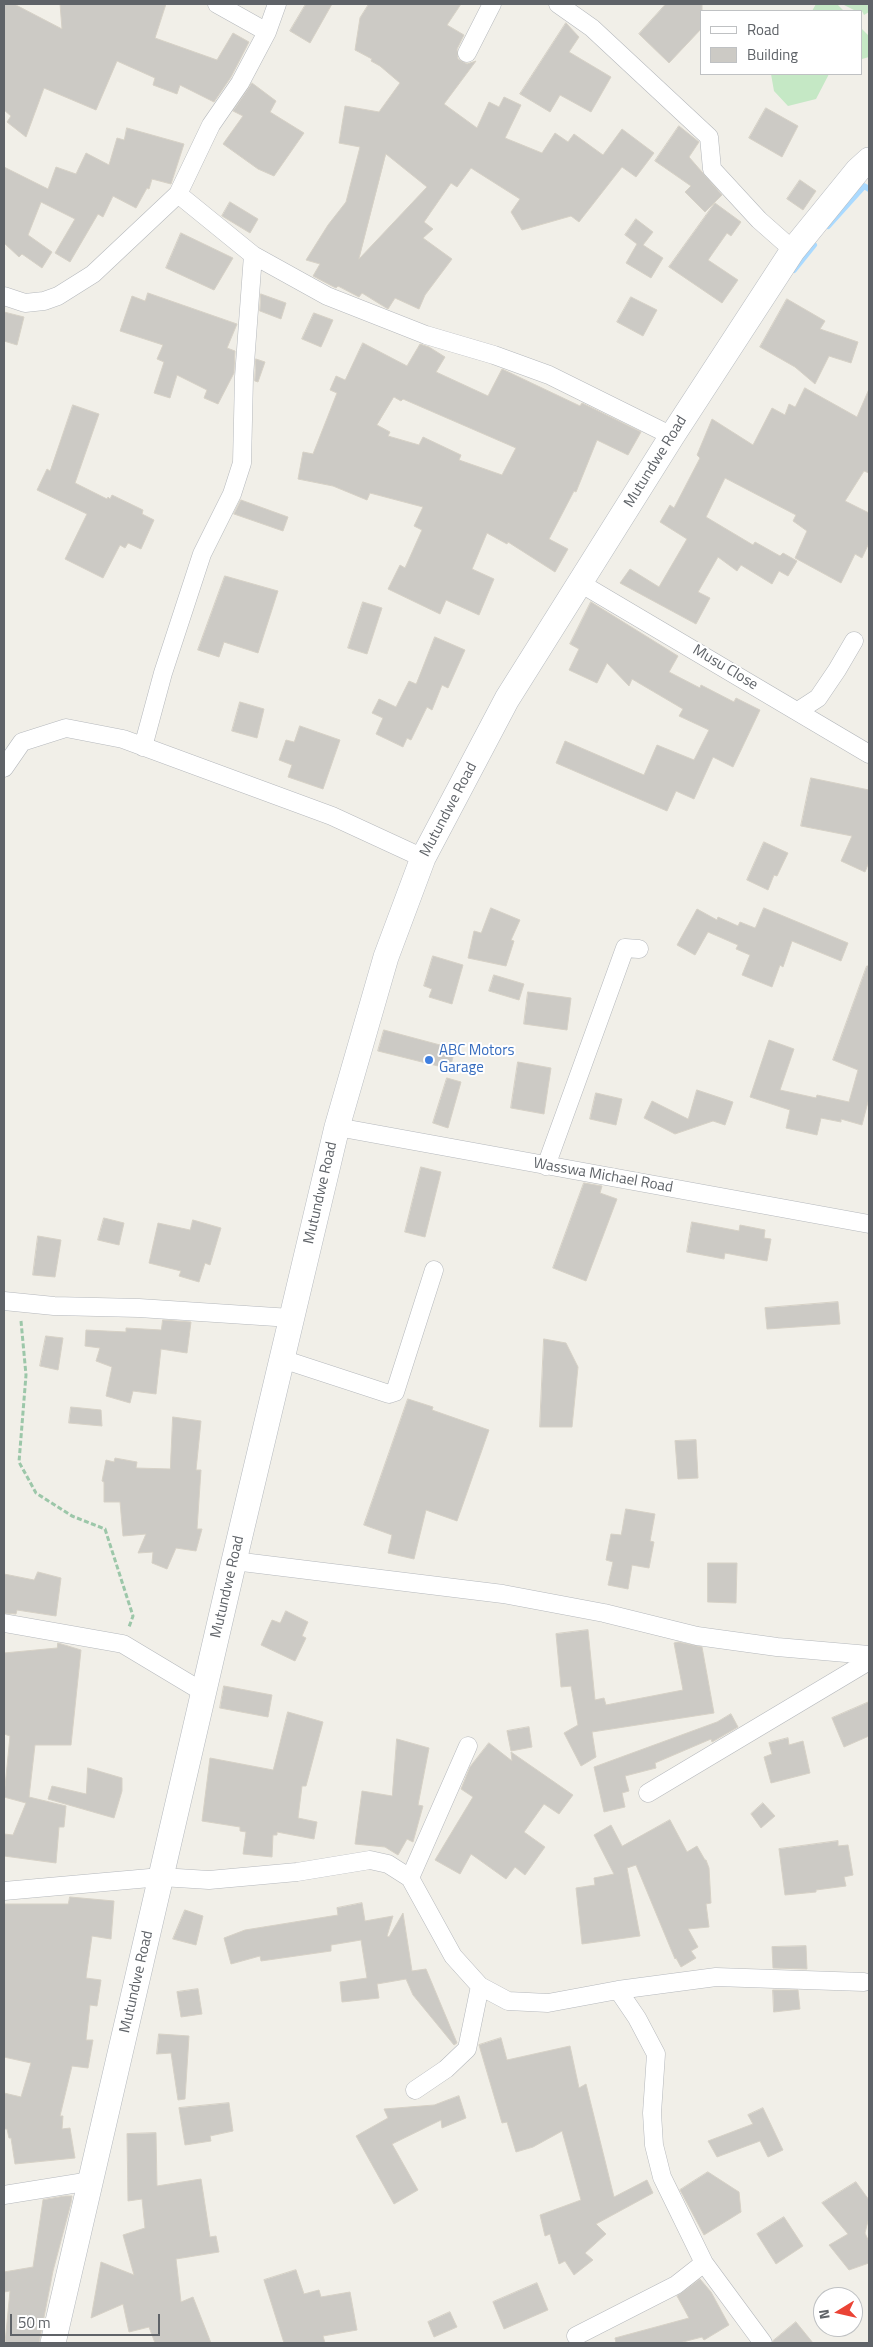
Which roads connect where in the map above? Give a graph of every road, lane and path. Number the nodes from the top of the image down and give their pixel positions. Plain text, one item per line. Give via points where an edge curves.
1 (217, 4) edge
2 (277, 4) edge
3 (492, 4) edge
4 (558, 4) edge
5 (267, 32) junction
6 (467, 53) dead end
7 (865, 169) edge
8 (178, 194) junction
9 (794, 250) junction
10 (253, 255) junction
11 (4, 296) edge
12 (672, 436) junction
13 (580, 583) junction
14 (854, 641) dead end
15 (798, 711) junction
16 (143, 747) junction
17 (869, 754) edge
18 (4, 768) edge
19 (423, 858) junction
20 (639, 949) dead end
21 (337, 1127) junction
22 (546, 1166) junction
23 (869, 1224) edge
24 (434, 1270) dead end
25 (11, 1302) edge
26 (291, 1318) junction
27 (282, 1359) junction
28 (234, 1560) junction
29 (4, 1623) edge
30 (123, 1644) junction
31 (869, 1655) edge
32 (869, 1661) edge
33 (204, 1692) junction
34 (468, 1746) dead end
35 (648, 1793) dead end
36 (160, 1877) junction
37 (410, 1878) junction
38 (4, 1891) edge
39 (864, 1982) dead end
40 (480, 1986) junction
41 (618, 1990) junction
42 (415, 2090) dead end
43 (91, 2181) junction
44 (4, 2195) edge
45 (704, 2263) junction
46 (576, 2336) dead end
47 (53, 2343) edge
48 (763, 2343) edge

1 - 5 street
2 - 5 street
3 - 6 street
4 - 9 street via 592,28 709,137 712,169 759,220
5 - 8 street via 240,83 211,125
7 - 9 main road, Mutundwe Road
8 - 10 street
8 - 11 street via 93,274 58,296 25,303
9 - 12 main road, Mutundwe Road
10 - 12 street via 327,296 426,335 549,375
10 - 16 street via 244,377 242,463 232,494 202,554 163,673
12 - 13 main road, Mutundwe Road
13 - 15 street, Musu Close
13 - 19 main road, Mutundwe Road via 507,699
14 - 15 street via 818,698
15 - 17 street, Musu Close
16 - 18 street via 123,739 66,728 22,742
16 - 19 street via 332,816
19 - 21 main road, Mutundwe Road via 386,957
20 - 22 street via 625,948
21 - 22 street, Wasswa Michael Road
21 - 26 main road, Mutundwe Road
22 - 23 street, Wasswa Michael Road
24 - 27 street via 396,1392 389,1394
25 - 26 street
25 - 30 path via 26,1375 19,1462 36,1493 72,1516 105,1529 133,1616
26 - 27 main road, Mutundwe Road
27 - 28 main road, Mutundwe Road
28 - 31 street via 503,1594 604,1613 698,1636
28 - 33 main road, Mutundwe Road
29 - 30 street
30 - 33 street
32 - 35 street
33 - 36 main road, Mutundwe Road
34 - 37 street
36 - 37 street via 209,1880 297,1872 370,1860 388,1864
36 - 38 street
36 - 43 main road, Mutundwe Road
37 - 40 street via 452,1956
39 - 41 street via 716,1978
40 - 41 street via 508,2001 548,2003
40 - 42 street via 466,2049 446,2069
41 - 45 street via 654,2046 657,2063 652,2113 654,2145 662,2177
43 - 44 street
43 - 47 main road, Mutundwe Road
45 - 46 street via 676,2285
45 - 48 street

